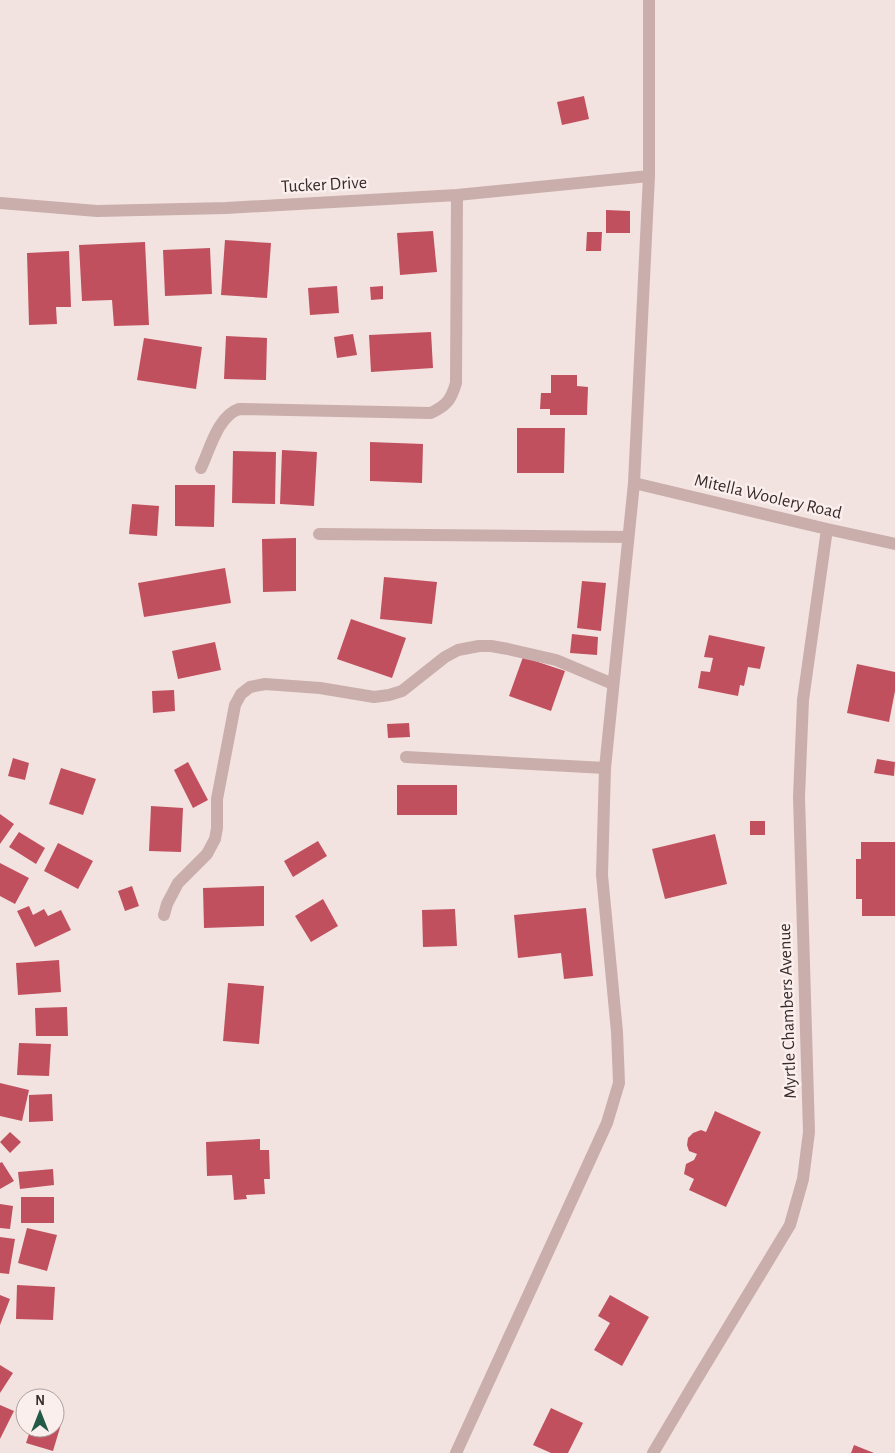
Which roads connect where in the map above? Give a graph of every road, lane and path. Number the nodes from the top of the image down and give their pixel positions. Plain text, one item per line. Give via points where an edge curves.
1 (649, 0) edge
2 (649, 176) junction
3 (457, 195) junction
4 (0, 203) edge
5 (201, 468) dead end
6 (634, 483) junction
7 (827, 529) junction
8 (319, 534) dead end
9 (628, 537) junction
10 (895, 544) edge
11 (613, 684) junction
12 (406, 757) dead end
13 (605, 768) junction
14 (164, 915) dead end
15 (456, 1453) edge
16 (653, 1453) edge

1 - 2 street
2 - 3 street, Tucker Drive
2 - 6 street
3 - 4 street, Tucker Drive via 226,208 97,211
3 - 5 street via 456,383 444,406 432,413 239,409 223,420
6 - 7 street, Mitella Woolery Road
6 - 9 street
7 - 10 street, Mitella Woolery Road
7 - 16 street, Myrtle Chambers Avenue via 803,700 800,768 808,1132 803,1179 790,1225
8 - 9 street
9 - 11 street
11 - 13 street
11 - 14 street via 556,660 491,646 468,648 445,657 402,691 389,695 374,697 283,685 250,687 240,694 235,705 217,799 215,839 207,854 178,883
12 - 13 street
13 - 15 street via 602,875 619,1083 606,1123

